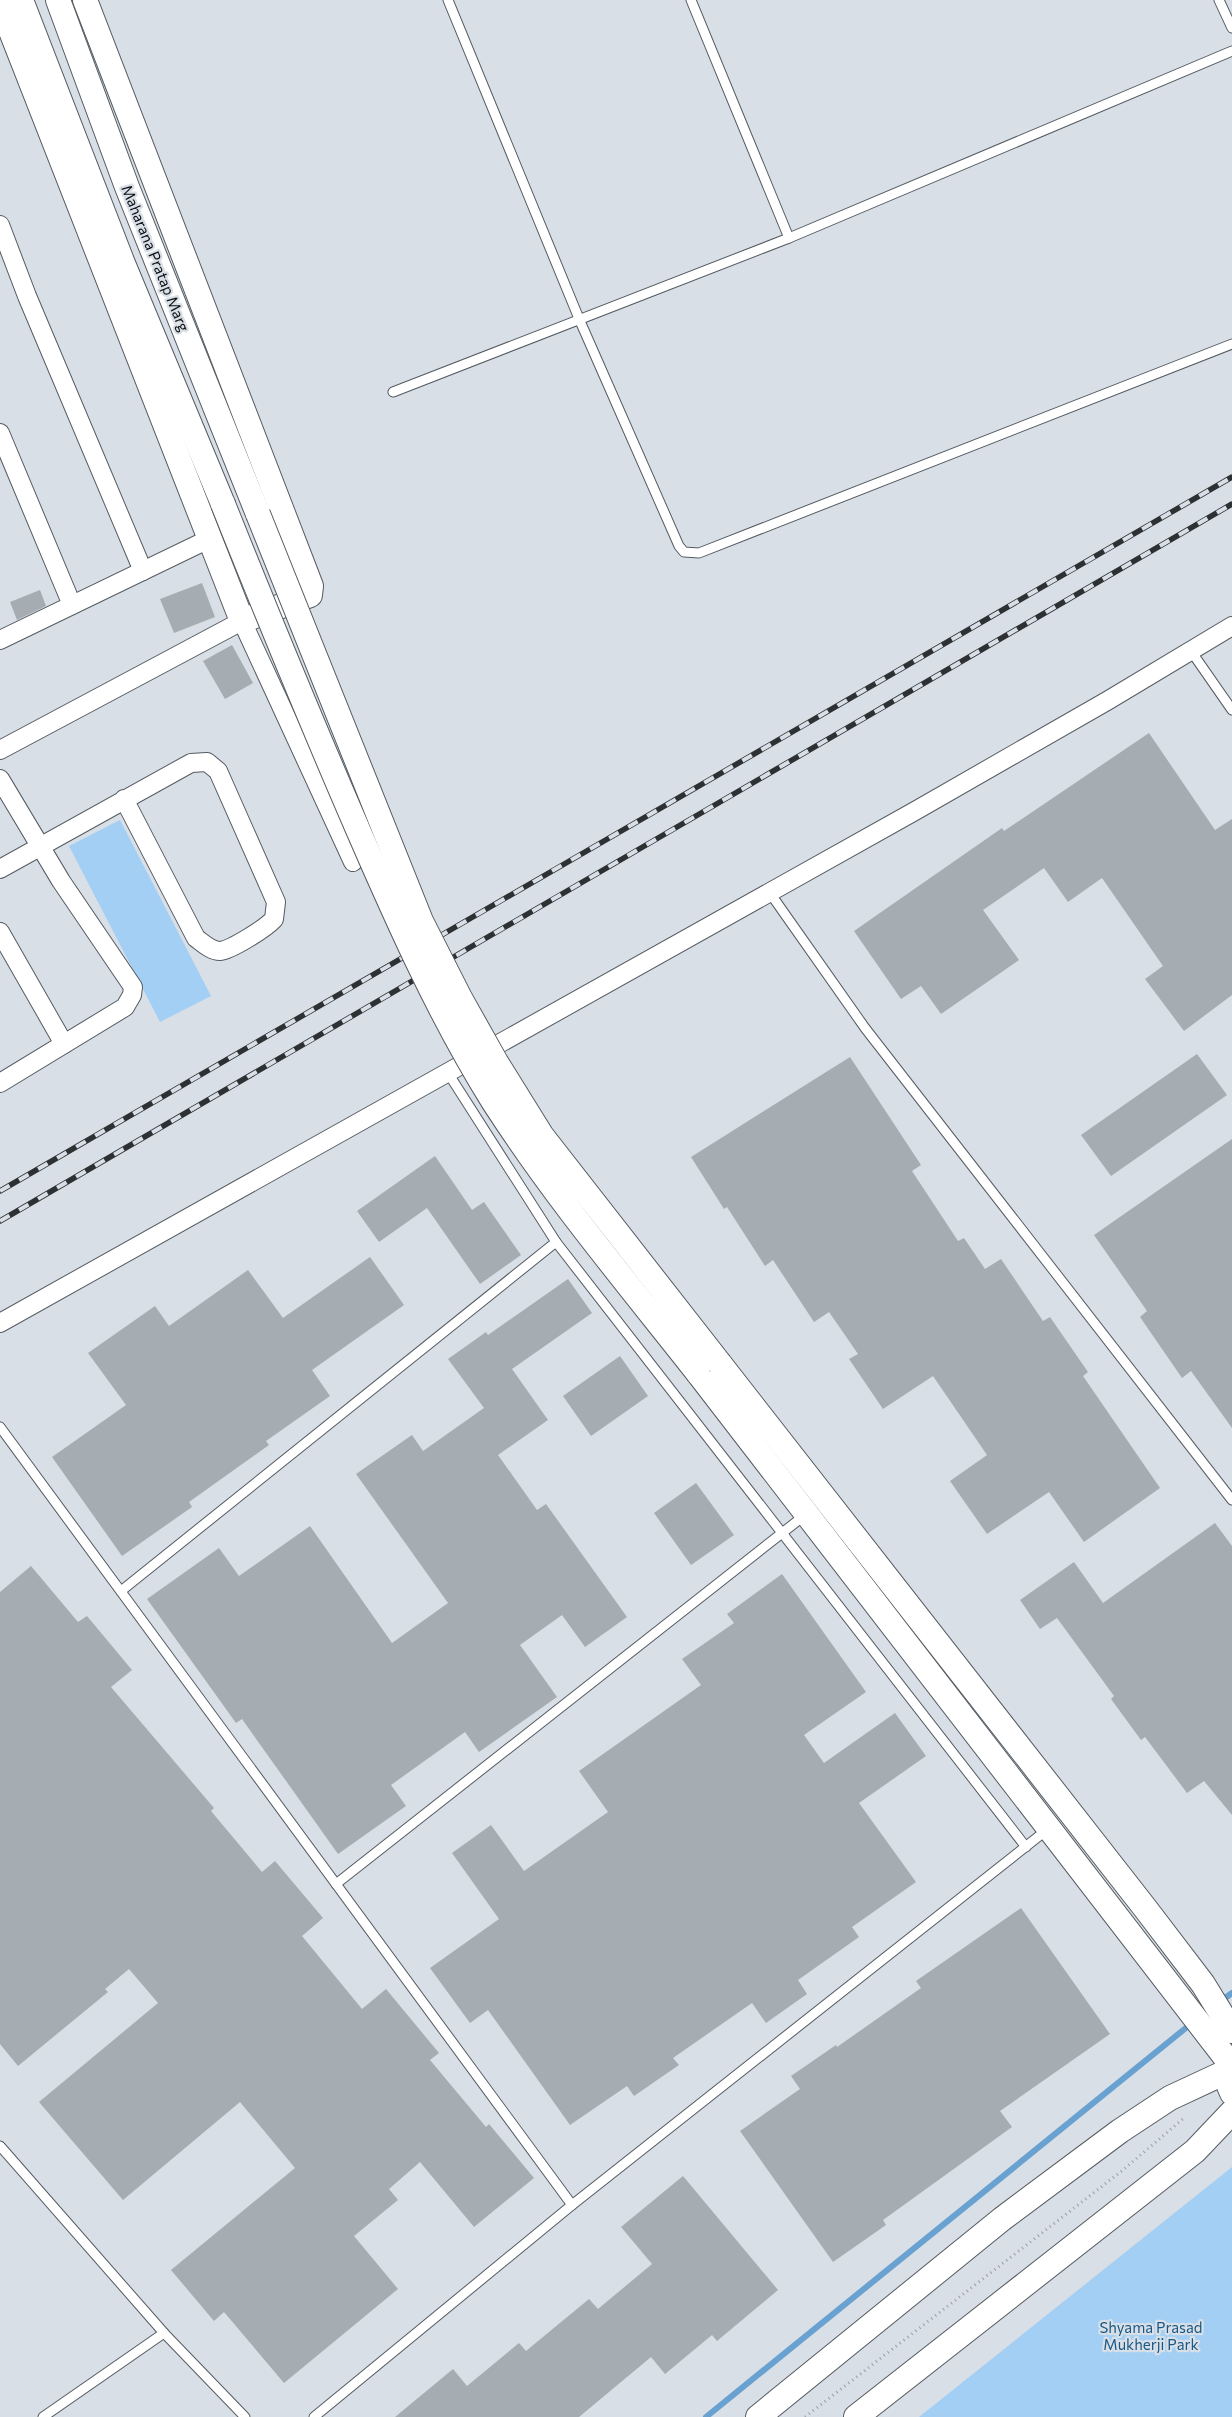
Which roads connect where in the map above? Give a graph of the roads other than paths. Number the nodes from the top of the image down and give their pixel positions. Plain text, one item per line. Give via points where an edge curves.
1 (21, 0) edge
2 (58, 0) edge
3 (85, 0) edge
4 (448, 0) edge
5 (691, 0) edge
6 (1220, 0) edge
7 (0, 3) edge
8 (1232, 28) edge
9 (1232, 51) edge
10 (0, 226) edge
11 (788, 238) junction
12 (580, 321) junction
13 (1232, 344) edge
14 (393, 392) dead end
15 (0, 433) edge
16 (209, 539) junction
17 (143, 571) junction
18 (72, 606) junction
19 (242, 621) junction
20 (1232, 626) edge
21 (0, 640) edge
22 (1191, 650) junction
23 (1232, 710) edge
24 (0, 750) edge
25 (0, 779) edge
26 (124, 799) junction
27 (40, 846) junction
28 (353, 862) dead end
29 (0, 869) edge
30 (770, 893) junction
31 (0, 932) edge
32 (64, 1044) junction
33 (448, 1073) junction
34 (0, 1083) edge
35 (556, 1242) junction
36 (0, 1324) edge
37 (0, 1427) edge
38 (1232, 1500) edge
39 (807, 1513) junction
40 (783, 1532) junction
41 (121, 1591) junction
42 (1050, 1828) junction
43 (1026, 1847) junction
44 (336, 1884) junction
45 (1232, 2031) edge
46 (1231, 2074) edge
47 (1232, 2112) edge
48 (0, 2146) edge
49 (572, 2205) junction
50 (164, 2333) junction
51 (48, 2415) edge
52 (245, 2417) edge
53 (314, 2417) edge
54 (758, 2417) edge
55 (856, 2417) edge

1 - 39 main road, Maharana Pratap Marg, bridge via 122,260 305,708 396,917 444,1014 493,1101 530,1154
2 - 45 main road, Maharana Pratap Marg, bridge via 128,187 421,920 496,1062 542,1136 1145,1908 1202,1984
3 - 19 main road via 311,586 310,595
4 - 12 lane
5 - 11 lane
6 - 8 lane
7 - 16 main road
9 - 11 lane
10 - 17 street
11 - 12 lane
12 - 13 lane via 679,546 692,554
12 - 14 lane
15 - 18 street
16 - 17 street
16 - 19 main road
17 - 18 street
18 - 21 street
19 - 24 street
19 - 28 street
20 - 22 street
22 - 23 lane
22 - 30 street via 1107,702
25 - 27 street
26 - 26 street via 191,762 207,762 218,772 276,902 274,919 265,930 221,951 196,938
26 - 27 street
27 - 29 street
27 - 32 street via 60,881 133,987 125,1008
30 - 33 street
30 - 38 lane via 865,1028
31 - 32 street
32 - 34 street
33 - 35 lane
33 - 36 street
35 - 40 lane
35 - 41 lane
37 - 41 lane
39 - 40 lane
39 - 42 main road, Maharana Pratap Marg
40 - 43 lane
40 - 44 lane
41 - 44 lane
42 - 43 lane
42 - 46 main road, Maharana Pratap Marg
43 - 49 lane
44 - 49 lane
46 - 54 main road via 1170,2098 1120,2131 1002,2219
47 - 55 main road via 1195,2151
48 - 50 lane
49 - 53 lane
50 - 51 lane
50 - 52 lane

